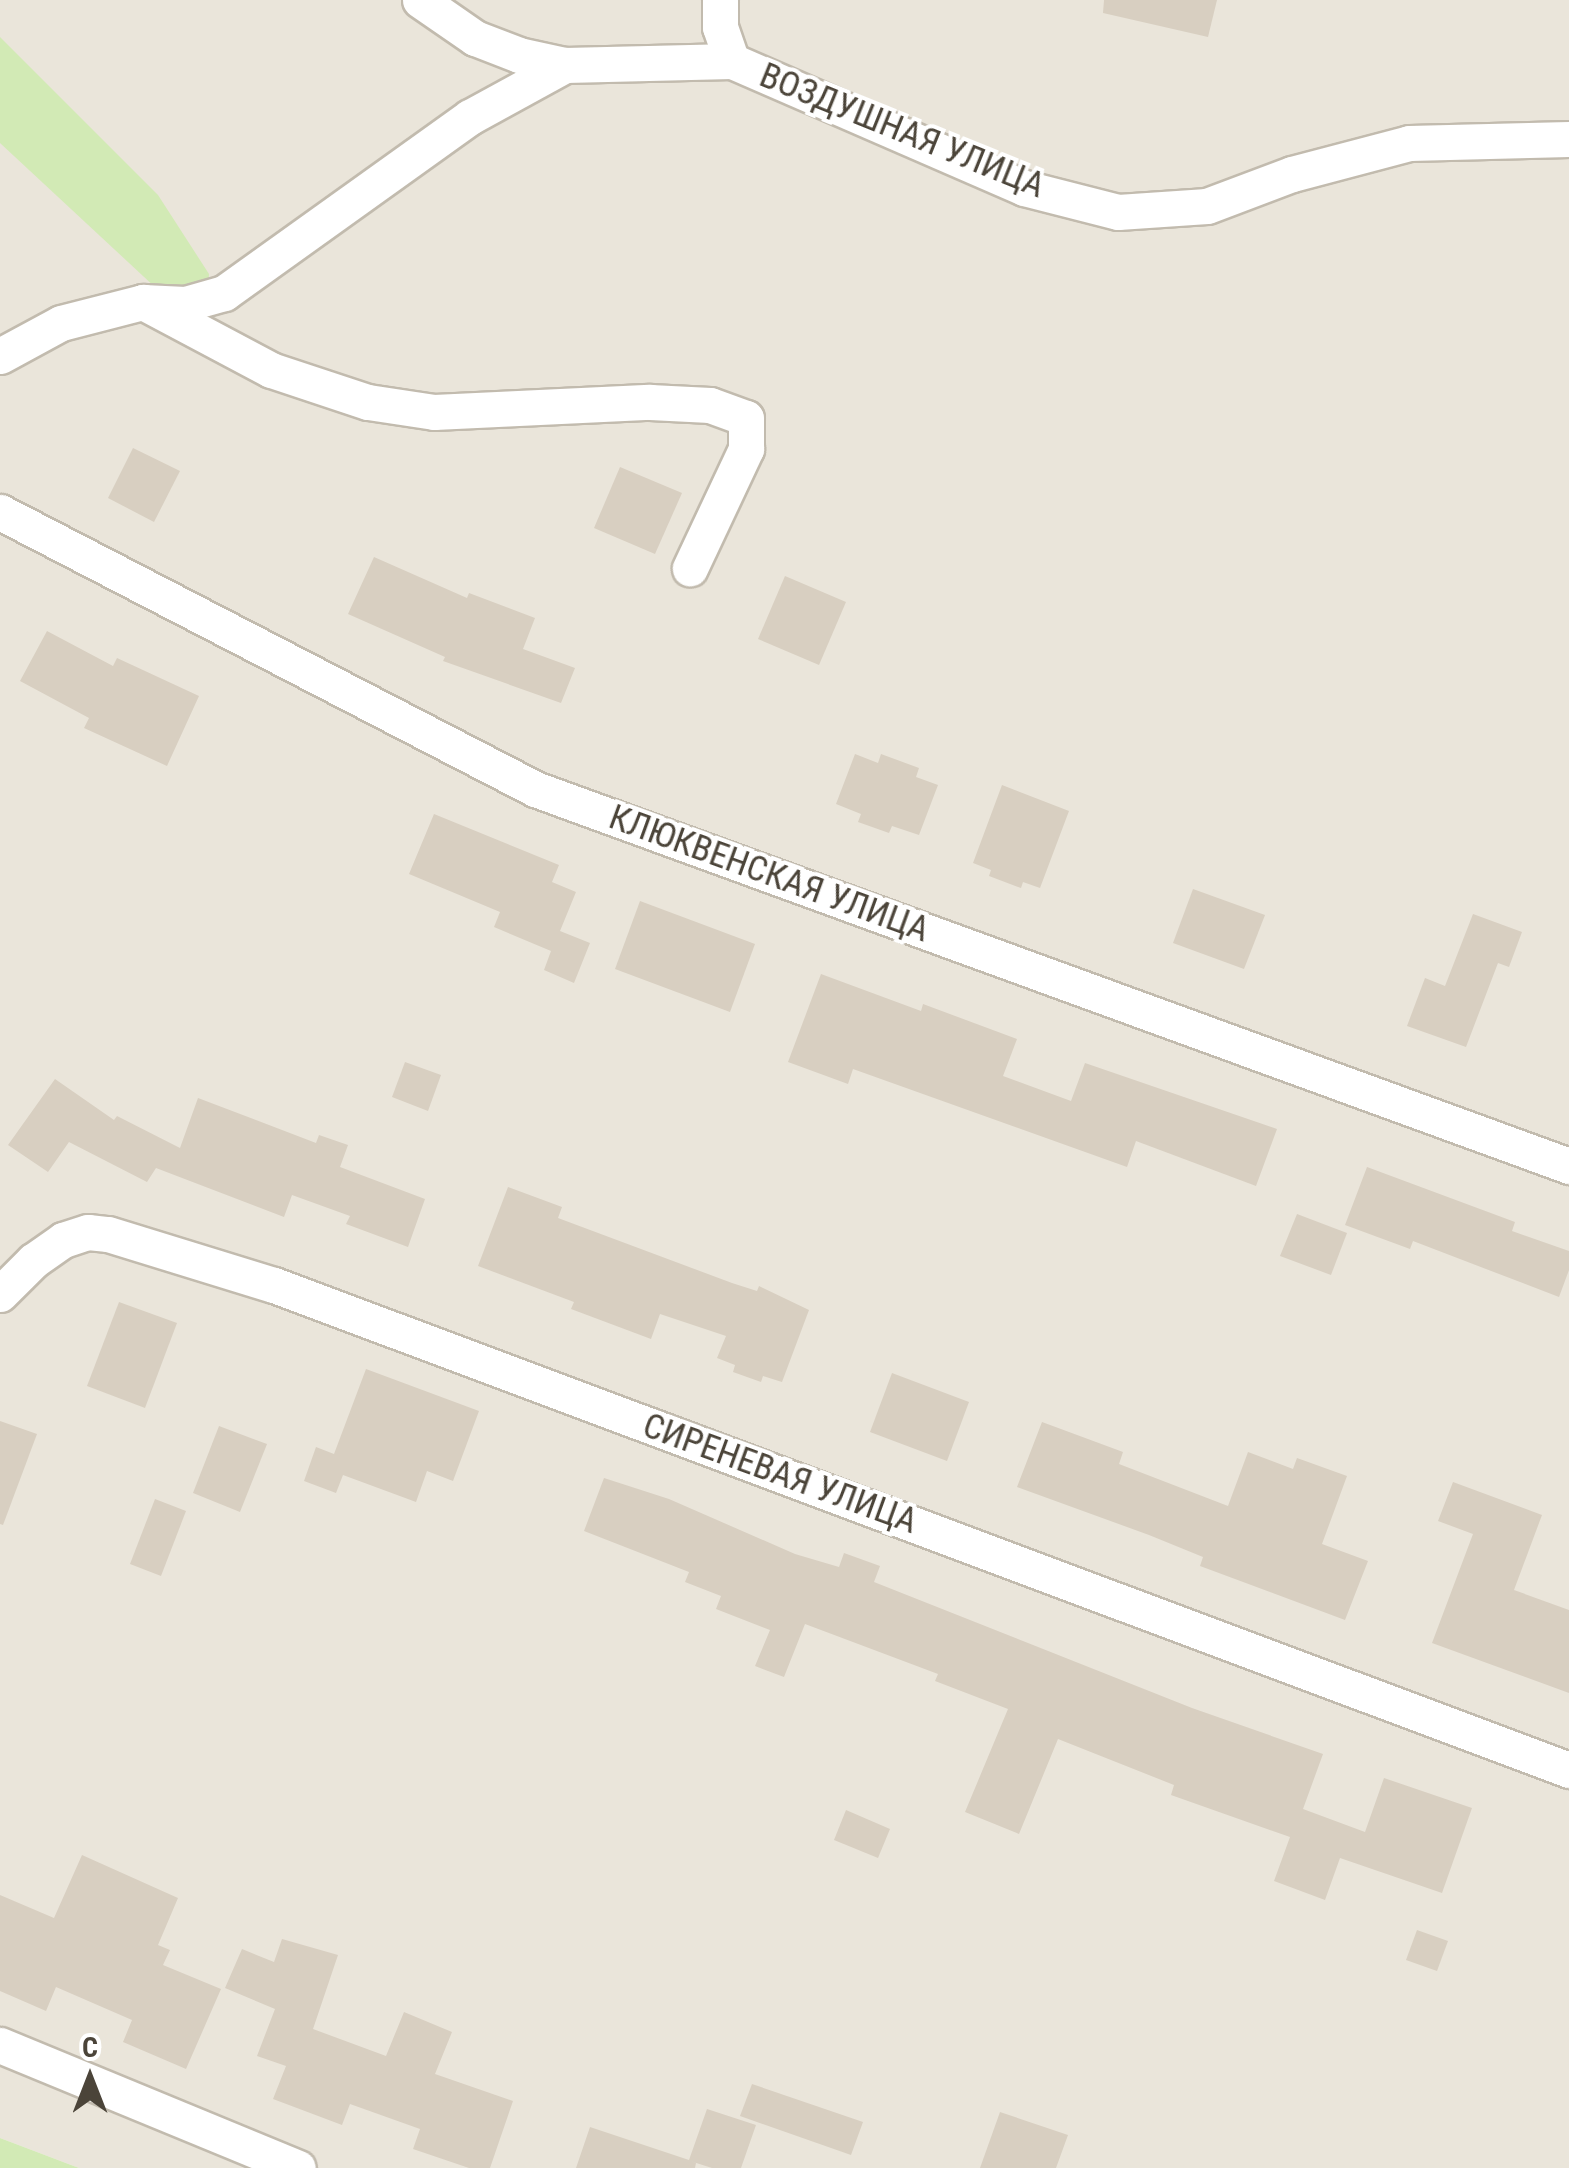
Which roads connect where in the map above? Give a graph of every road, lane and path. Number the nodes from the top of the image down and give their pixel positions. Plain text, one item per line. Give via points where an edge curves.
1 (420, 0) edge
2 (720, 0) edge
3 (732, 60) junction
4 (565, 65) junction
5 (1569, 139) edge
6 (143, 302) junction
7 (0, 356) edge
8 (0, 512) edge
9 (690, 568) dead end
10 (1569, 1166) edge
11 (0, 1294) edge
12 (1569, 1770) edge
13 (0, 2044) edge
14 (298, 2168) edge

1 - 4 street, ВОЗДУШНАЯ УЛИЦА via 475,38
2 - 3 street via 720,27
3 - 4 street, ВОЗДУШНАЯ УЛИЦА
3 - 5 street, ВОЗДУШНАЯ УЛИЦА via 1024,188 1118,212 1207,206 1292,174 1409,143
4 - 6 street via 470,116 224,293 185,304
6 - 7 street via 62,323
6 - 9 street via 271,370 368,402 434,412 710,405 746,418 746,448
8 - 10 street, КЛЮКВЕНСКАЯ УЛИЦА via 535,789
11 - 12 street, СИРЕНЕВАЯ УЛИЦА via 64,1240 108,1234 292,1292
13 - 14 street

